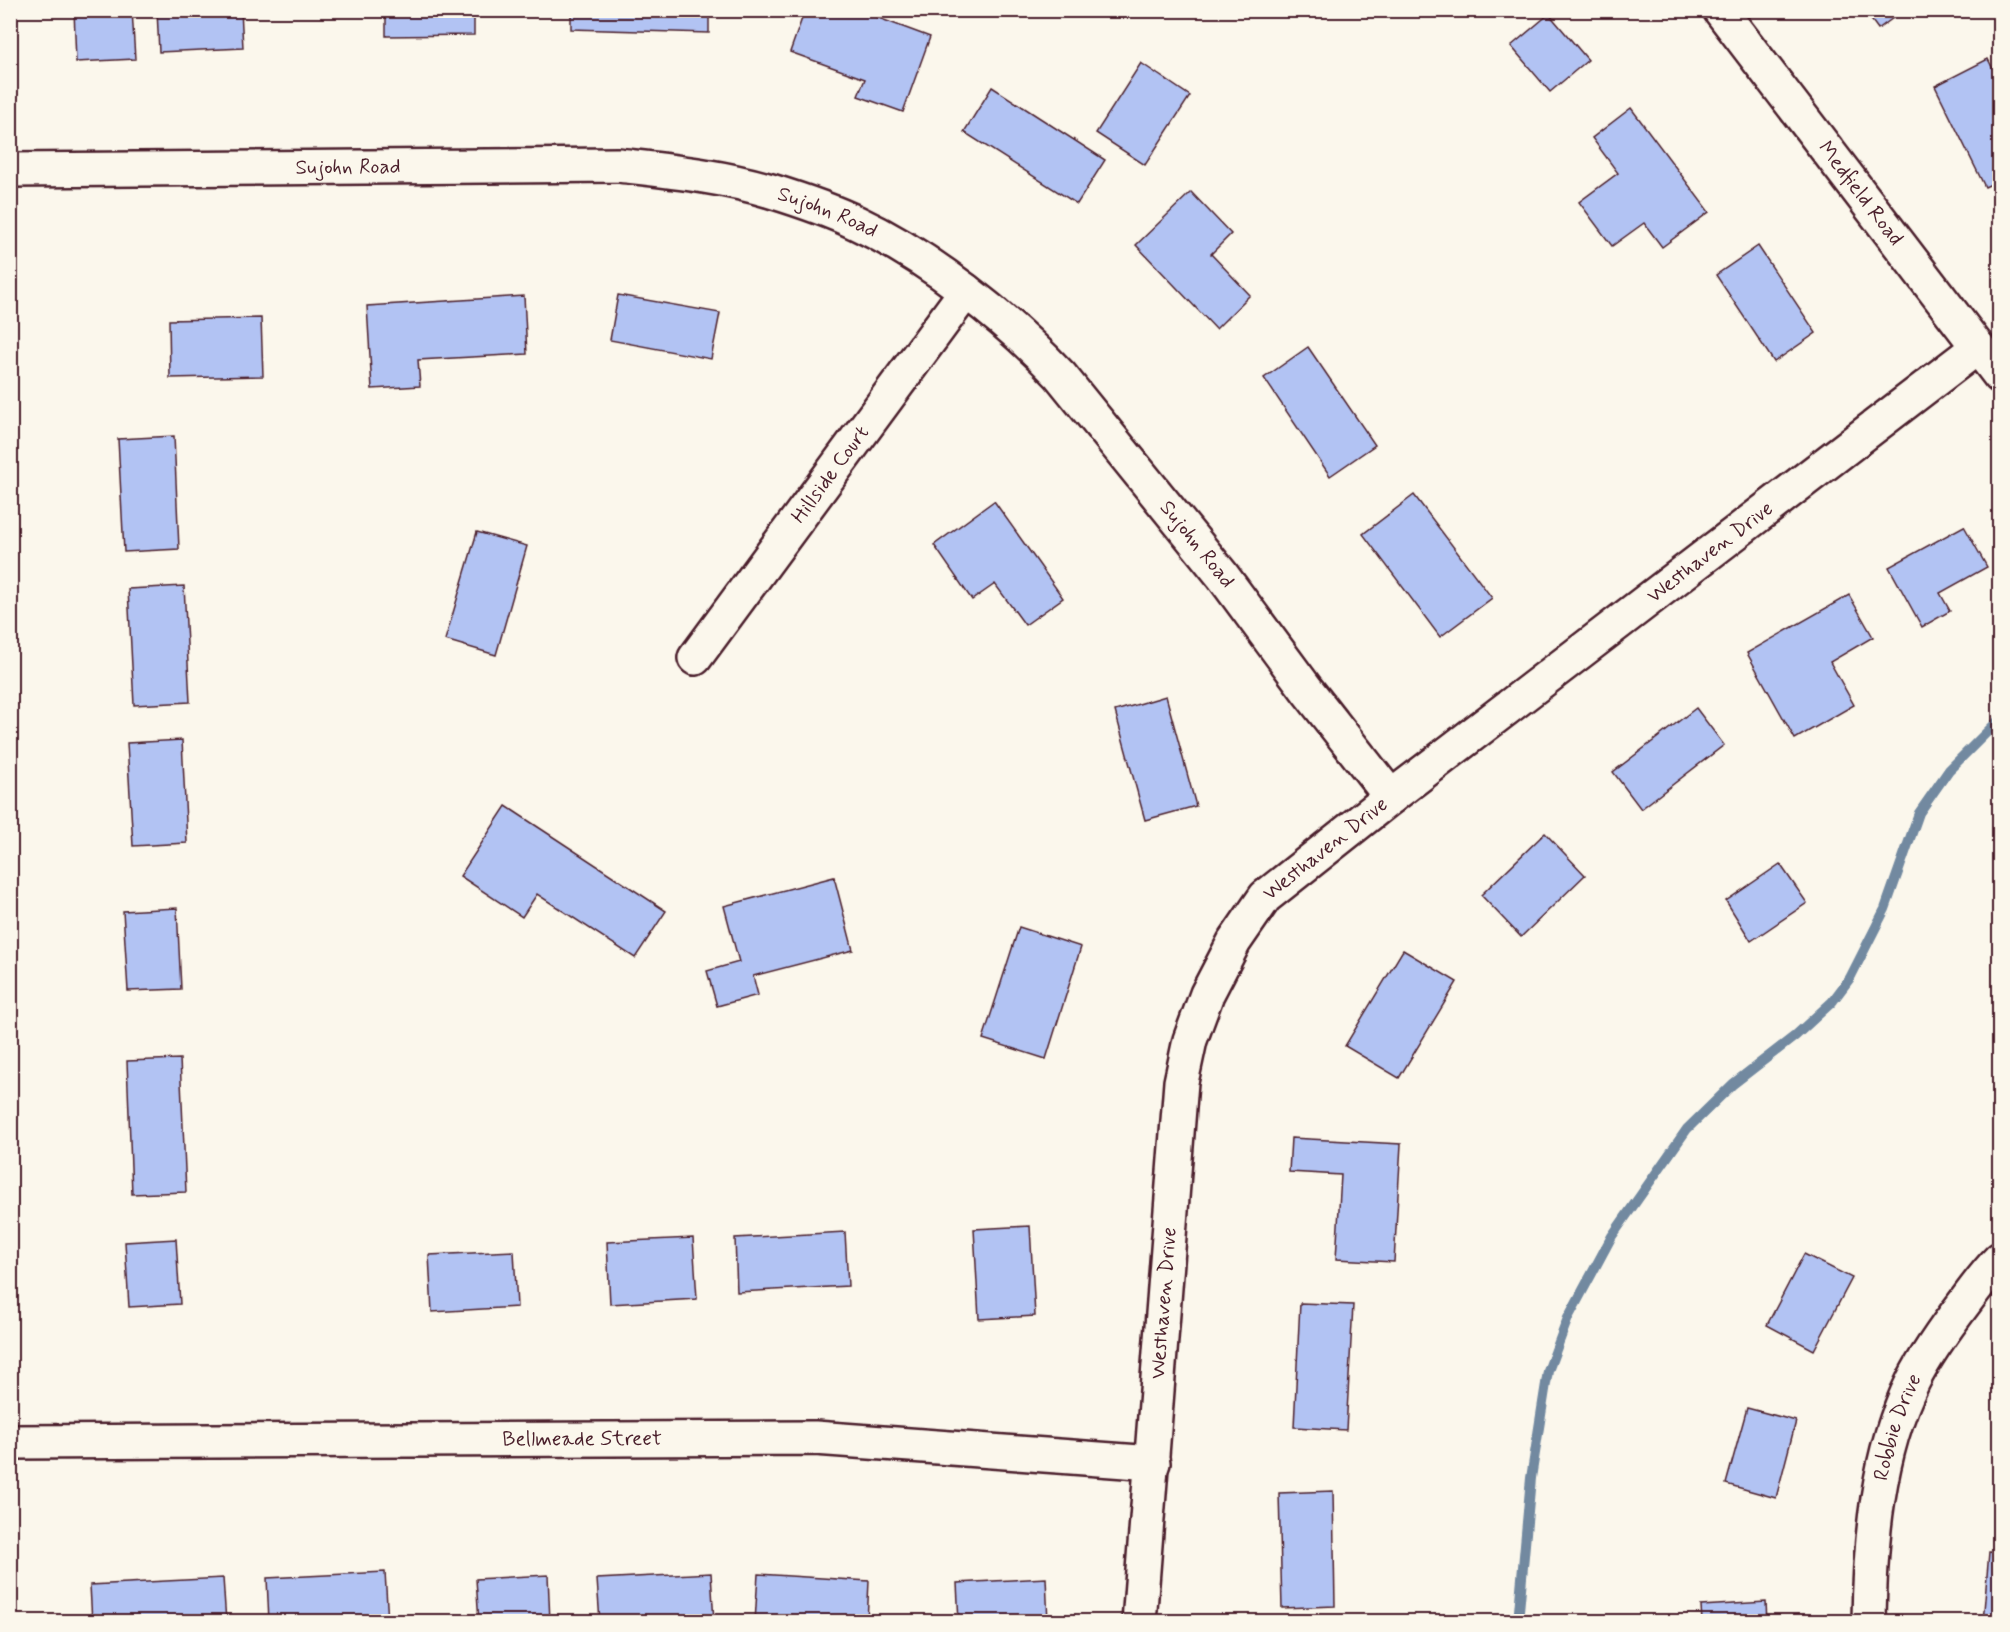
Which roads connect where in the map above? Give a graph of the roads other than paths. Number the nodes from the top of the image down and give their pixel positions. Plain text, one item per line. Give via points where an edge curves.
1 (1720, 10) edge
2 (10, 170) edge
3 (966, 291) junction
4 (1978, 347) junction
5 (2000, 376) edge
6 (695, 658) dead end
7 (1391, 797) junction
8 (2000, 1259) edge
9 (10, 1442) edge
10 (1153, 1463) junction
11 (1139, 1622) edge
12 (1869, 1622) edge

1 - 4 street, Medfield Road
2 - 3 street, Sujohn Road via 618,165 693,173 770,191 856,223 916,256
3 - 6 street, Hillside Court
3 - 7 street, Sujohn Road via 1060,375 1222,575
4 - 5 street, Medfield Road
4 - 7 street, Westhaven Drive
7 - 10 street, Westhaven Drive via 1265,897 1234,942 1207,994 1190,1040 1181,1082
8 - 12 street, Robbie Drive via 1935,1341 1912,1382 1896,1425 1874,1522
9 - 10 street, Bellmeade Street via 816,1438
10 - 11 street, Westhaven Drive

